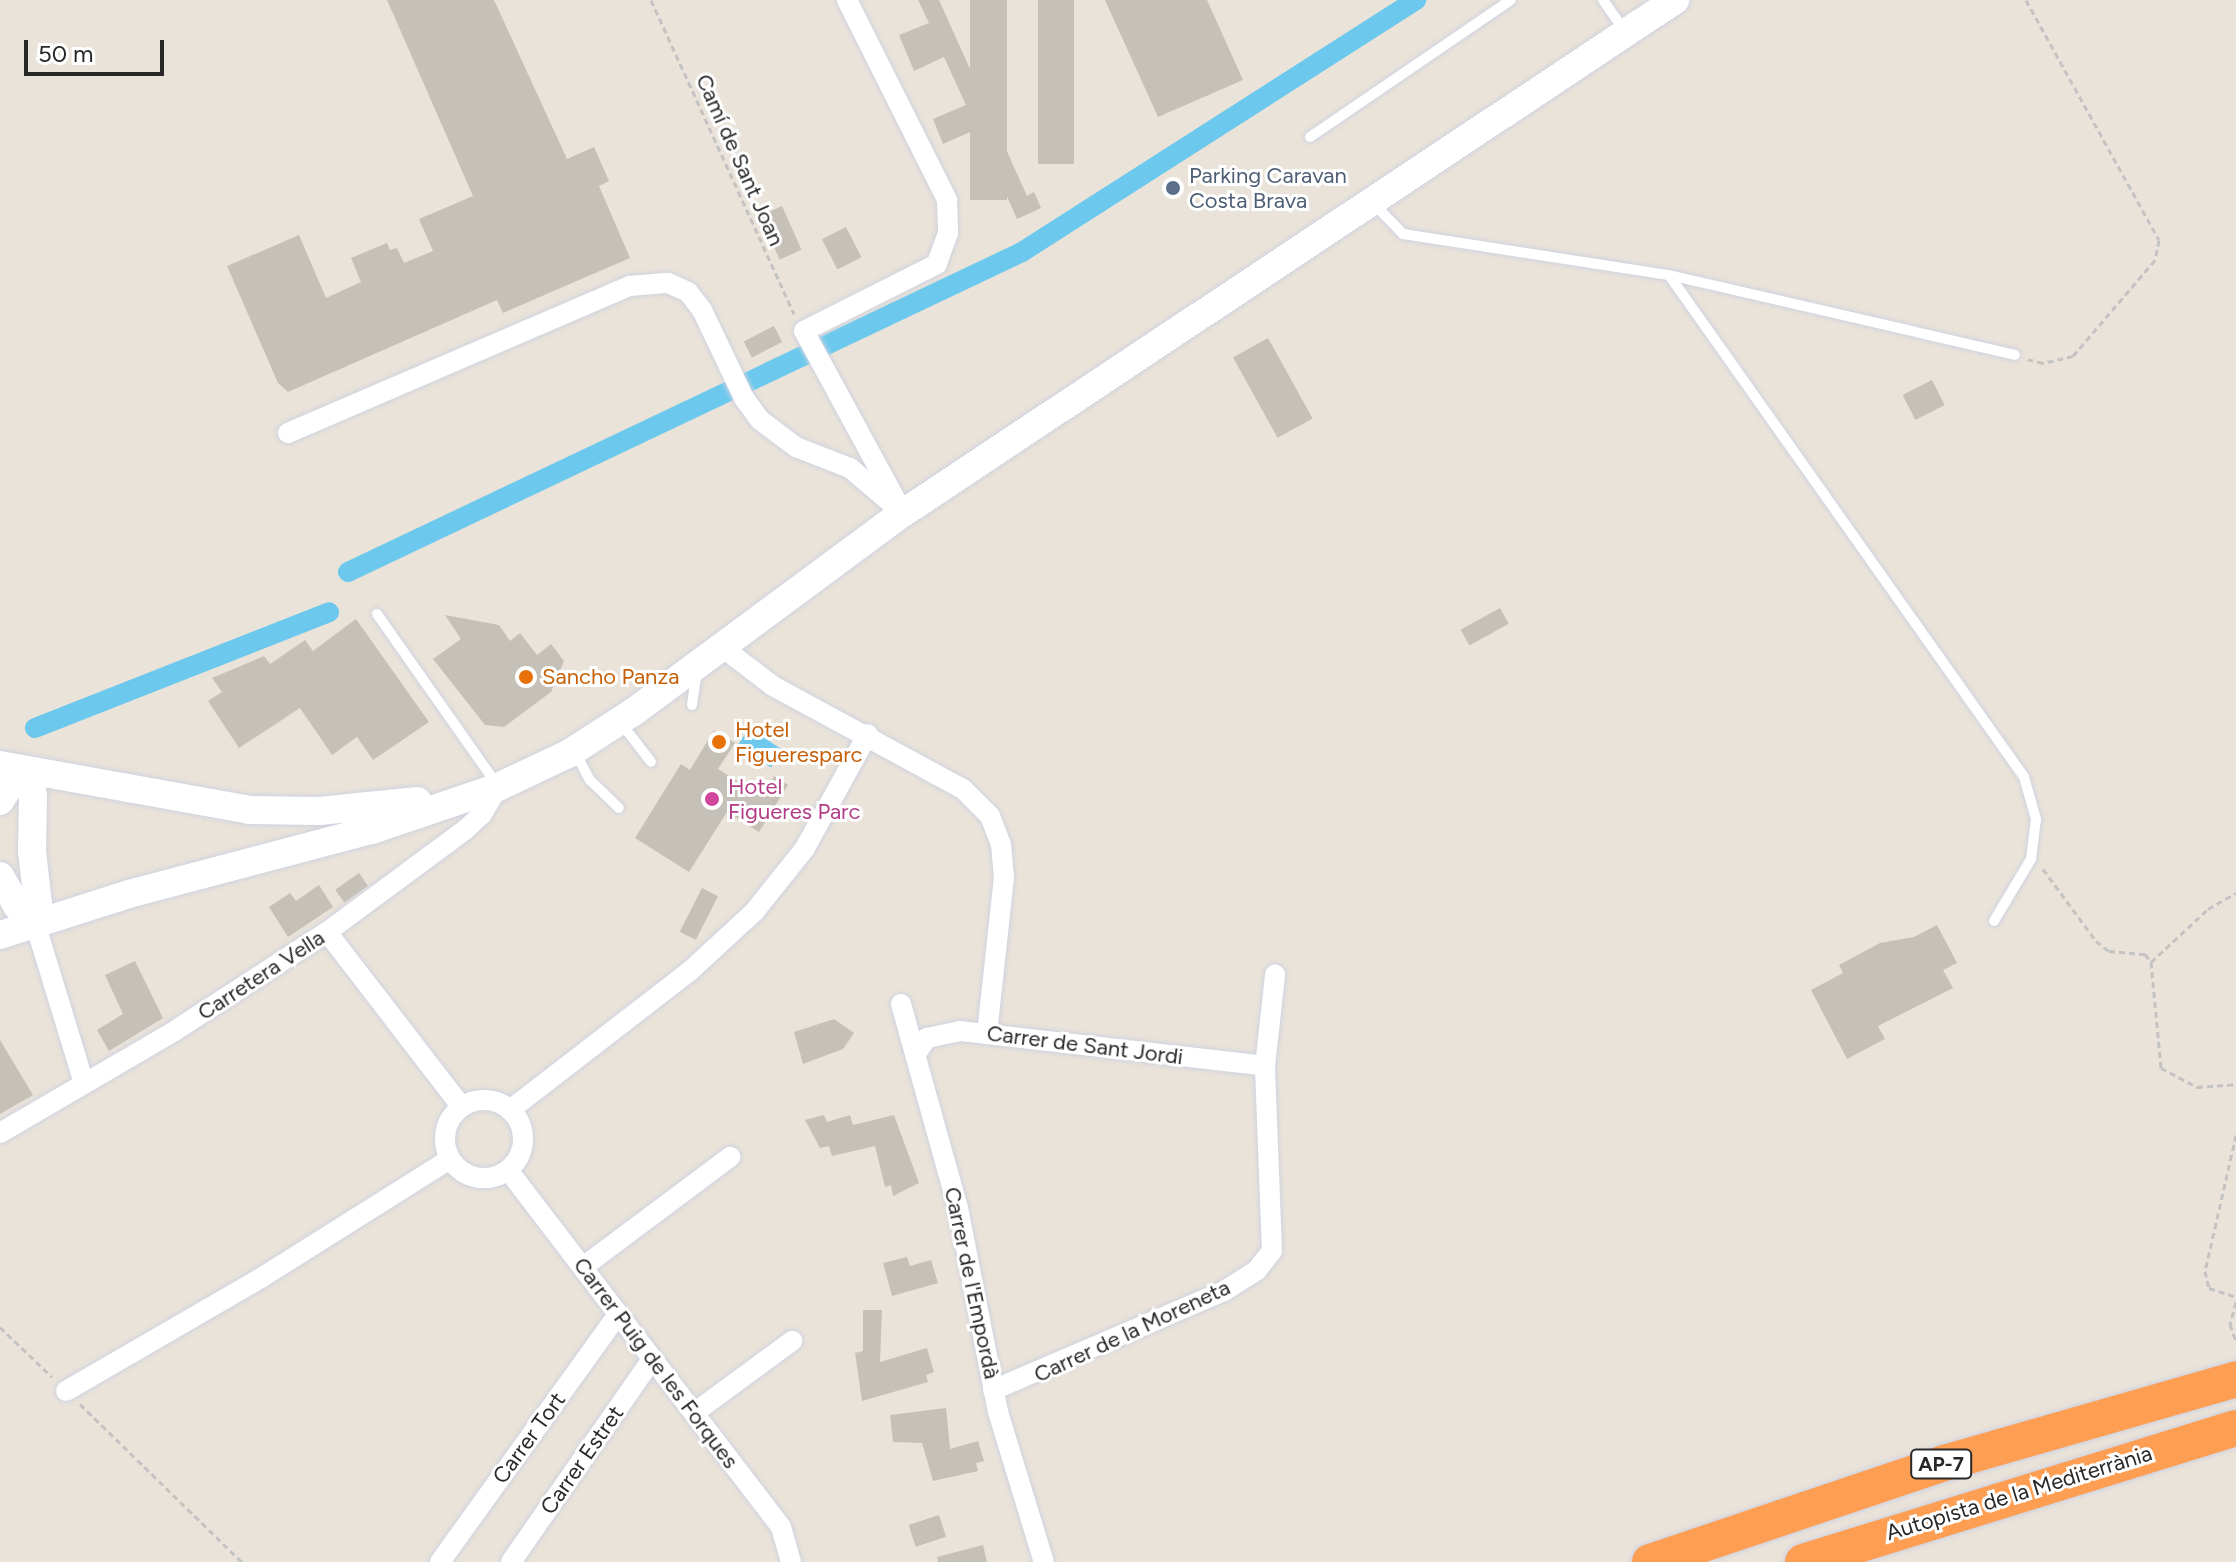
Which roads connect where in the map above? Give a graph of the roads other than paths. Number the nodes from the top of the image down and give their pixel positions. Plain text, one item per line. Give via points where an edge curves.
1 (847, 0) edge
2 (1511, 0) edge
3 (1603, 0) edge
4 (1675, 0) edge
5 (1625, 31) junction
6 (1310, 137) dead end
7 (1370, 200) junction
8 (1669, 275) junction
9 (2015, 355) road end
10 (288, 433) dead end
11 (903, 513) junction
12 (377, 614) dead end
13 (722, 647) junction
14 (698, 665) junction
15 (692, 705) dead end
16 (620, 721) junction
17 (868, 734) junction
18 (574, 751) junction
19 (651, 762) dead end
20 (10, 767) edge
21 (498, 787) junction
22 (469, 796) junction
23 (0, 801) edge
24 (619, 808) dead end
25 (0, 876) edge
26 (1994, 921) dead end
27 (35, 923) junction
28 (327, 932) junction
29 (0, 935) edge
30 (1275, 975) dead end
31 (901, 1004) dead end
32 (987, 1034) junction
33 (915, 1055) junction
34 (1265, 1066) junction
35 (84, 1083) junction
36 (462, 1107) junction
37 (510, 1110) junction
38 (0, 1133) edge
39 (730, 1157) dead end
40 (450, 1159) junction
41 (508, 1170) junction
42 (583, 1267) junction
43 (618, 1314) junction
44 (792, 1341) dead end
45 (652, 1359) junction
46 (2236, 1379) edge
47 (993, 1390) junction
48 (66, 1391) road end
49 (694, 1413) junction
50 (2236, 1428) edge
51 (440, 1562) edge
52 (511, 1562) edge
53 (791, 1562) edge
54 (1044, 1562) edge
55 (1650, 1562) edge
56 (1803, 1562) edge

1 - 11 street via 947,200 948,233 937,264 804,331
2 - 6 lane
3 - 5 lane
4 - 5 main road
5 - 7 main road
7 - 8 lane via 1403,234
7 - 11 main road
8 - 9 lane
8 - 26 lane via 2024,777 2036,819 2031,859
10 - 11 street via 630,286 668,283 688,292 702,310 760,420 796,447 850,468
11 - 13 main road
12 - 21 lane
13 - 14 main road
13 - 17 street via 773,686
14 - 15 lane
14 - 16 main road
16 - 18 main road
16 - 19 lane
17 - 32 street via 963,789 980,803 997,830 1004,877
17 - 37 street via 805,848 754,912 690,971
18 - 21 main road
18 - 24 lane via 590,780
20 - 22 main road via 249,810 366,809
20 - 23 main road
20 - 27 main road via 30,779 33,796
21 - 22 main road
21 - 28 street, Carretera Vella via 466,829
22 - 27 main road via 372,830
25 - 27 main road via 17,906
27 - 29 main road
27 - 35 street
28 - 35 street, Carretera Vella
28 - 36 street
30 - 34 street, Carrer de la Moreneta
31 - 33 street, Carrer de l'Empordà
32 - 33 street, Carrer de Sant Jordi via 941,1032 927,1038
32 - 34 street, Carrer de Sant Jordi
33 - 47 street, Carrer de l'Empordà via 958,1208
34 - 47 street, Carrer de la Moreneta via 1272,1251 1257,1270 1224,1291
35 - 38 street, Carretera Vella
36 - 37 street via 486,1100
36 - 40 street via 448,1125
37 - 41 street via 522,1134 517,1160
39 - 42 street
40 - 41 street via 458,1169 483,1178
40 - 48 street
41 - 42 street, Carrer Puig de les Forques
42 - 43 street, Carrer Puig de les Forques
43 - 45 street, Carrer Puig de les Forques
43 - 51 street, Carrer Tort
44 - 49 street
45 - 49 street, Carrer Puig de les Forques
45 - 52 street, Carrer Estret
46 - 55 highway, AP-7 via 1944,1463
47 - 54 street, Carrer de l'Empordà
49 - 53 street, Carrer Puig de les Forques via 781,1527
50 - 56 highway, Autopista de la Mediterrània / AP-7

